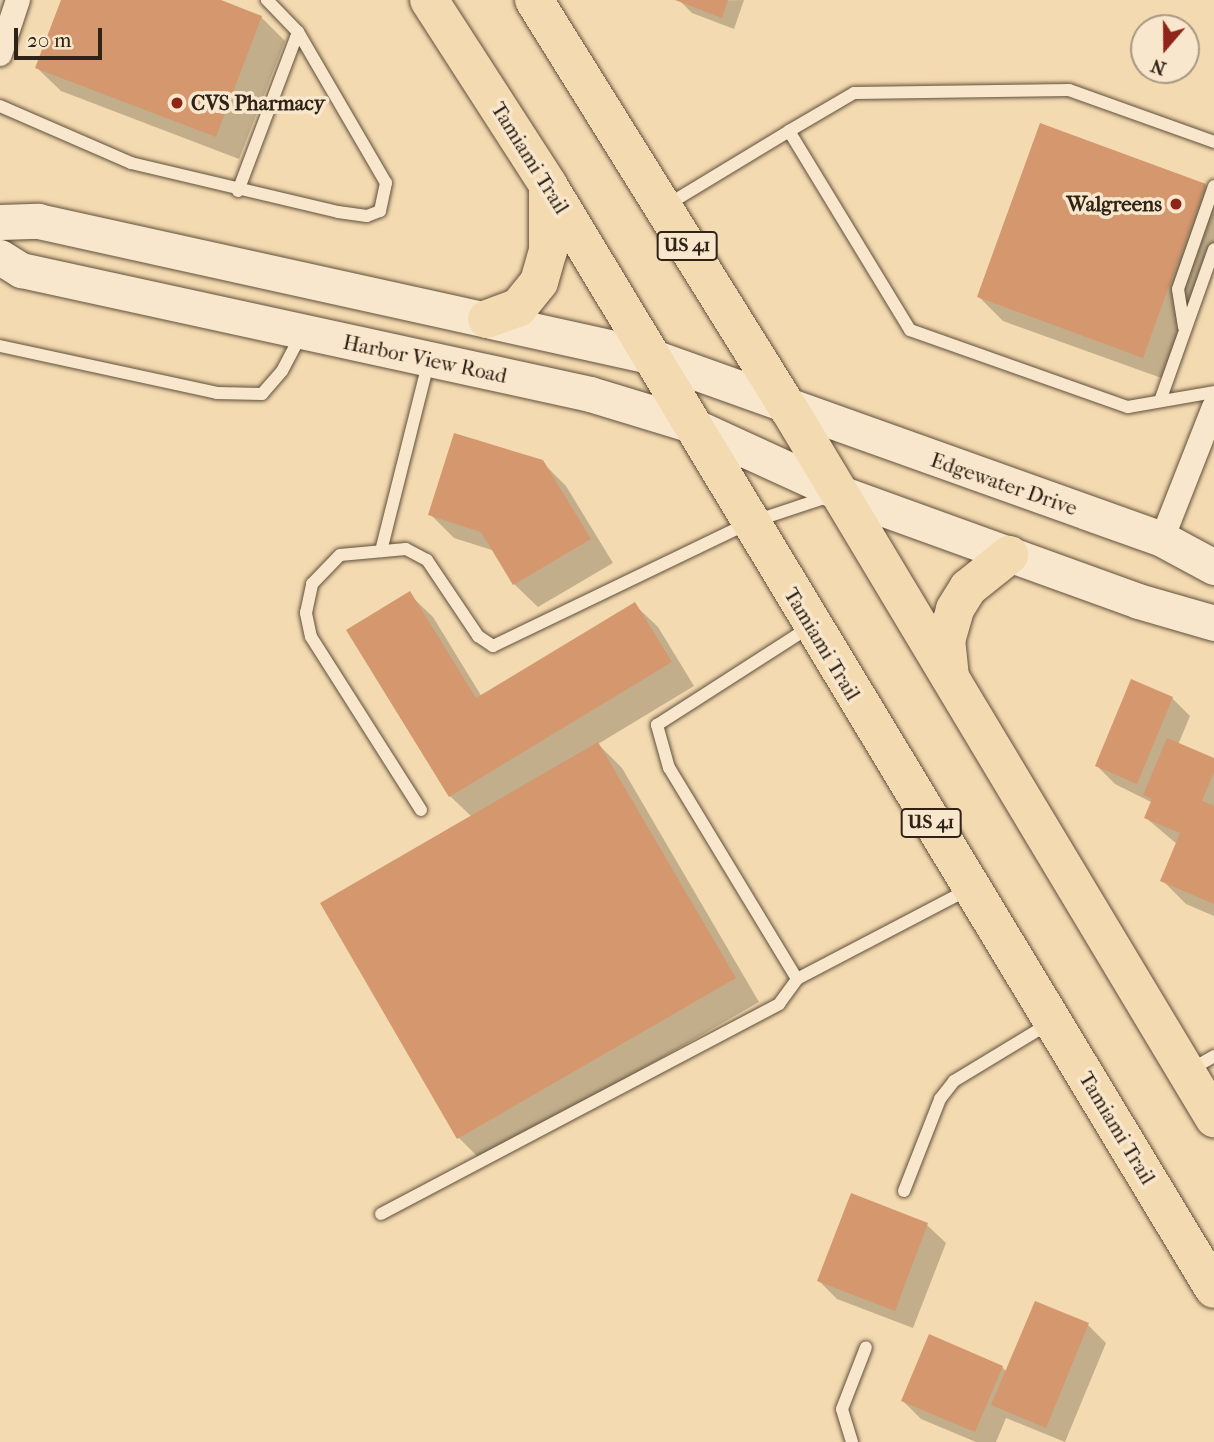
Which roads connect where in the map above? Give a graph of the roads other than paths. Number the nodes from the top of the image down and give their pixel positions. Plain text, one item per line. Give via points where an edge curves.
1 (18, 0) edge
2 (267, 0) edge
3 (429, 0) edge
4 (534, 0) edge
5 (298, 33) junction
6 (0, 54) edge
7 (0, 106) edge
8 (789, 131) junction
9 (1214, 142) edge
10 (548, 185) junction
11 (1214, 186) edge
12 (238, 191) junction
13 (663, 207) junction
14 (0, 222) edge
15 (1214, 249) edge
16 (0, 257) edge
17 (487, 319) junction
18 (1184, 331) junction
19 (302, 332) junction
20 (0, 346) edge
21 (650, 356) junction
22 (429, 360) junction
23 (1214, 392) edge
24 (1160, 401) junction
25 (1214, 407) edge
26 (789, 409) junction
27 (689, 424) junction
28 (839, 493) junction
29 (749, 523) junction
30 (1162, 539) junction
31 (381, 551) junction
32 (1009, 555) junction
33 (1214, 567) edge
34 (1214, 623) edge
35 (811, 626) junction
36 (950, 677) junction
37 (421, 810) dead end
38 (971, 888) junction
39 (797, 979) junction
40 (1052, 1022) junction
41 (1200, 1064) edge
42 (1214, 1118) edge
43 (904, 1191) dead end
44 (381, 1214) dead end
45 (1214, 1289) edge
46 (866, 1347) dead end
47 (852, 1442) edge

1 - 6 street
2 - 5 lane
3 - 10 main road, Tamiami Trail / US 41
4 - 13 main road, US 41
5 - 12 lane
5 - 12 lane via 386,183 385,200 380,211 367,216
7 - 12 lane via 131,163
8 - 9 lane via 854,93 1069,90
8 - 13 lane
8 - 24 lane via 910,330 1128,407
10 - 17 main road via 548,251 538,282 518,308
10 - 21 main road, Tamiami Trail / US 41
11 - 18 lane via 1178,289
13 - 26 main road, US 41
14 - 17 main road via 38,221
15 - 18 lane
16 - 19 main road, Harbor View Road via 21,270
17 - 21 main road
18 - 24 lane
19 - 20 lane via 282,371 262,394 218,393
19 - 22 main road, Harbor View Road
21 - 26 main road
21 - 27 main road, Tamiami Trail / US 41
22 - 27 main road, Harbor View Road via 590,394
22 - 31 lane
23 - 24 lane
25 - 30 street
26 - 28 main road, US 41
26 - 30 main road, Edgewater Drive
27 - 28 main road, Harbor View Road
27 - 29 main road, Tamiami Trail / US 41
28 - 29 lane
28 - 32 main road
28 - 36 main road, US 41
29 - 31 lane via 493,646 478,635 427,560 406,549
29 - 35 main road, Tamiami Trail / US 41
30 - 33 main road, Edgewater Drive
31 - 37 lane via 340,555 313,584 306,613 311,637
32 - 34 main road
32 - 36 main road via 968,589 955,609 946,641
35 - 38 main road, Tamiami Trail / US 41
35 - 39 lane via 657,725 669,768
36 - 41 main road, US 41
38 - 39 lane
38 - 40 main road, Tamiami Trail / US 41
39 - 44 lane via 779,1003
40 - 43 lane via 954,1081 940,1099
40 - 45 main road, Tamiami Trail / US 41
41 - 42 main road, US 41
46 - 47 lane via 842,1409

